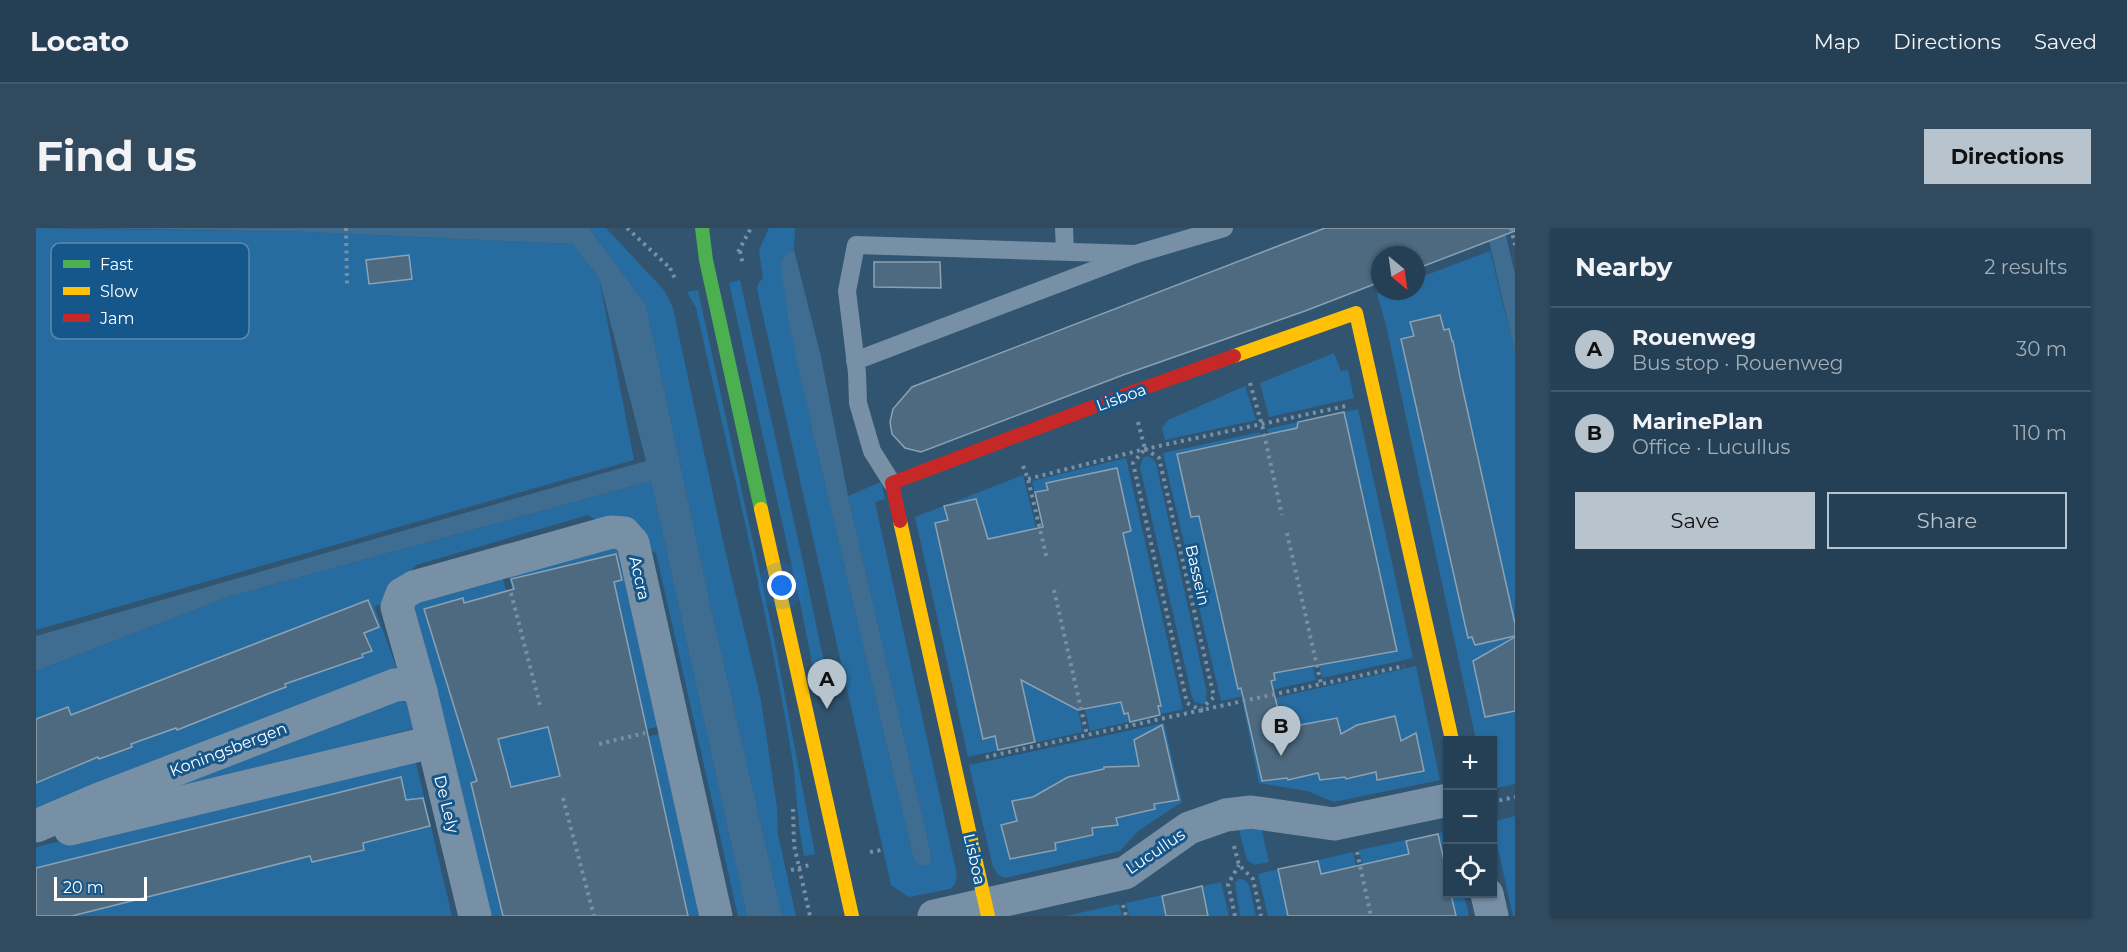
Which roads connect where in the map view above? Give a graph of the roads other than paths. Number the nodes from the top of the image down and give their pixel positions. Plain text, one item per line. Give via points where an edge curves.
1 (702, 228) edge
2 (1064, 228) edge
3 (1224, 228) edge
4 (1062, 251) junction
5 (1136, 254) junction
6 (1065, 281) junction
7 (855, 361) junction
8 (892, 483) junction
9 (420, 692) junction
10 (1451, 736) edge
11 (432, 742) junction
12 (1443, 801) edge
13 (36, 826) edge
14 (36, 837) edge
15 (1488, 898) edge
16 (987, 910) edge
17 (475, 916) edge
18 (716, 916) edge
19 (852, 916) edge
20 (934, 916) edge
21 (1492, 916) edge

1 - 19 street
2 - 4 lane
3 - 5 lane
4 - 5 lane
4 - 6 lane
4 - 7 lane via 855,245 847,291
5 - 6 lane
6 - 7 lane
7 - 8 lane via 858,402 872,451
8 - 10 street, Lisboa via 1356,313
8 - 16 street, Lisboa
9 - 11 street, De Lely
9 - 13 street, Koningsbergen via 408,684 395,685
9 - 18 street, Accra via 397,607 402,594 414,587 610,532 624,533 633,543
11 - 14 street, Koningsbergen
11 - 17 street, De Lely
12 - 16 street, Lucullus via 1334,824 1251,812 1226,815 1189,828 1125,873
15 - 21 street
16 - 20 street, Lucullus

